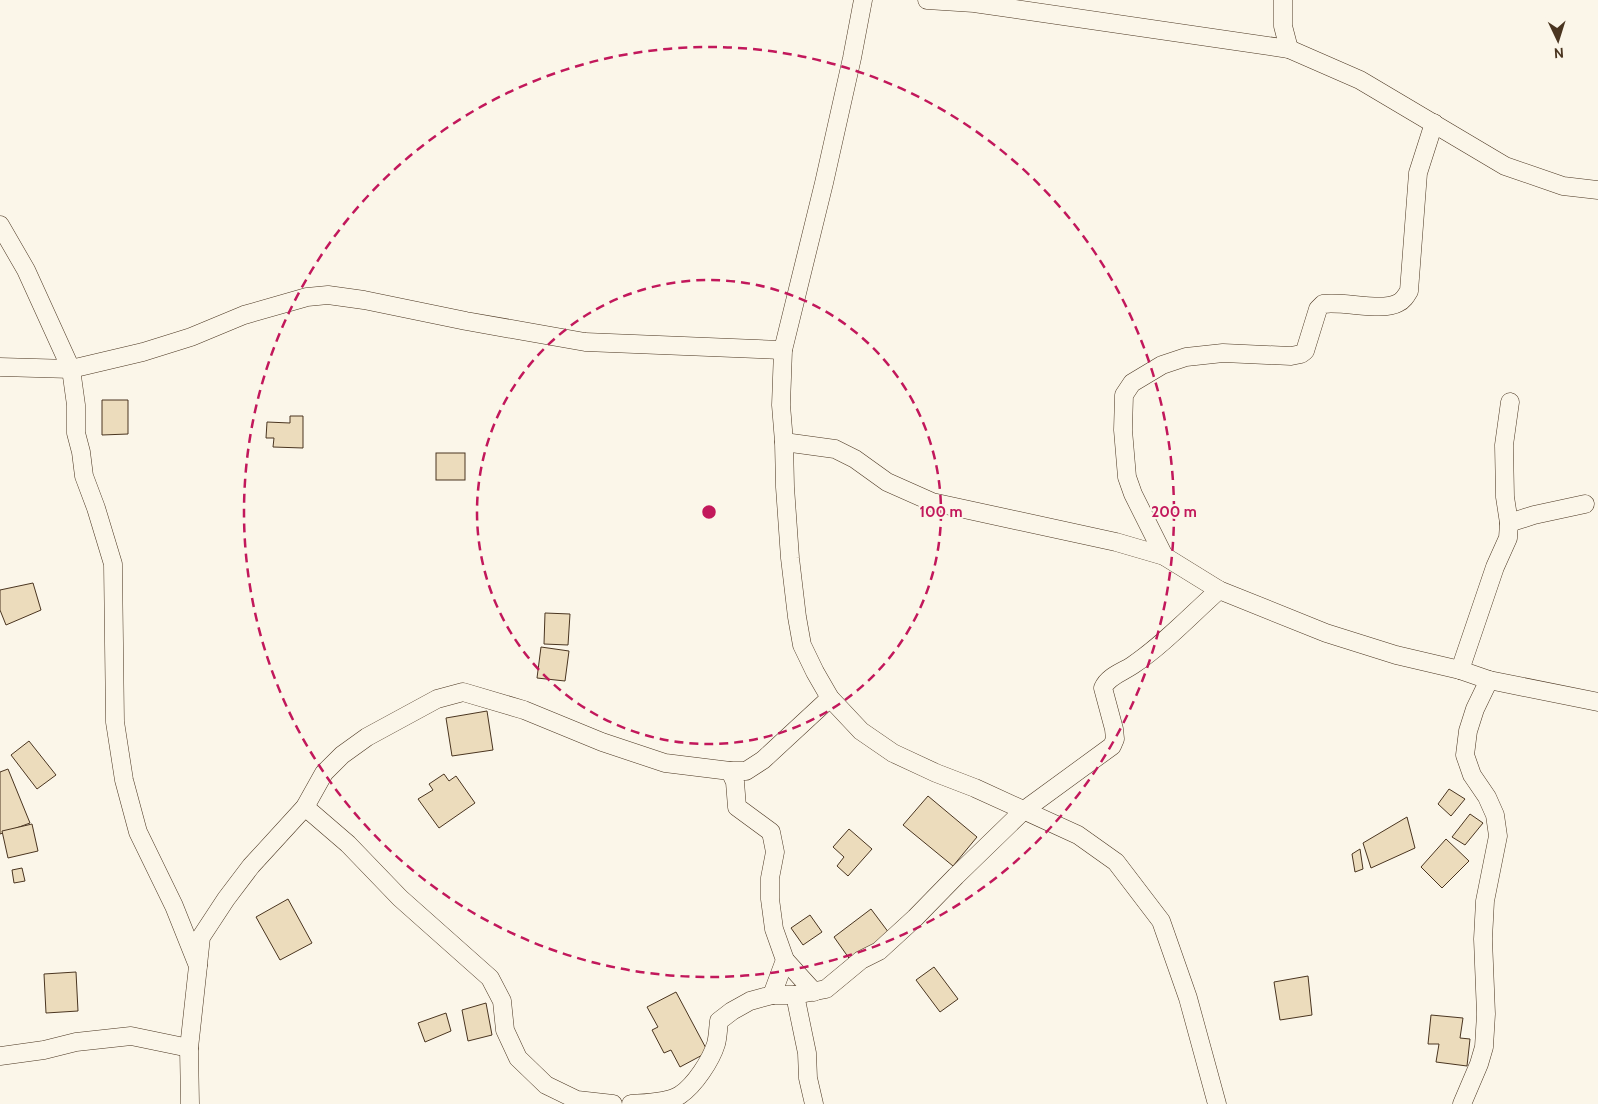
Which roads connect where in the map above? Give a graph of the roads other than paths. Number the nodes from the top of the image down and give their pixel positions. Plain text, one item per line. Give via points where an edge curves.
1 (863, 0) edge
2 (927, 0) edge
3 (1283, 0) edge
4 (974, 2) edge
5 (1289, 49) junction
6 (1434, 122) junction
7 (1598, 190) edge
8 (0, 225) edge
9 (784, 350) junction
10 (0, 367) edge
11 (71, 368) junction
12 (1510, 402) dead end
13 (784, 442) junction
14 (1585, 504) dead end
15 (1509, 523) junction
16 (1164, 556) junction
17 (1219, 590) junction
18 (1460, 670) junction
19 (1489, 680) junction
20 (830, 698) junction
21 (1598, 702) edge
22 (730, 771) junction
23 (305, 807) junction
24 (1023, 811) junction
25 (785, 960) junction
26 (198, 966) junction
27 (814, 992) junction
28 (772, 995) junction
29 (795, 995) junction
30 (189, 1048) junction
31 (0, 1056) edge
32 (687, 1100) edge
33 (659, 1103) edge
34 (190, 1104) edge
35 (613, 1104) edge
36 (630, 1104) edge
37 (814, 1104) edge
38 (1217, 1104) edge
39 (1462, 1104) edge

1 - 9 street
2 - 4 street
3 - 5 street via 1283,26
4 - 5 street
5 - 6 street via 1360,80
6 - 7 street via 1505,166 1563,186
6 - 16 street via 1418,173 1409,291 1405,298 1386,306 1323,304 1318,309 1301,354 1223,353 1186,357 1132,383 1124,395 1127,477
8 - 11 street via 26,270
9 - 11 street via 585,342 328,295 307,297 244,315 191,338
9 - 13 street via 781,405
10 - 11 street
11 - 26 street via 76,433 84,476 114,564 115,722 124,780 138,832 174,906
12 - 15 street via 1504,445
13 - 16 street via 835,449 887,482 932,502 1116,542
13 - 20 street via 790,558 802,645
14 - 15 street
15 - 18 street via 1508,538 1494,567
16 - 17 street
17 - 18 street via 1326,633 1396,655
17 - 24 street via 1155,648 1105,682 1103,688 1114,729 1112,746
18 - 19 street
19 - 21 street
19 - 39 street via 1475,709 1465,755 1472,775 1495,815 1498,836 1485,901 1484,1047
20 - 22 street via 763,760 746,771
20 - 24 street via 861,731 893,753
22 - 23 street via 665,763 602,742 524,710 463,692 436,699 367,737 342,755 324,773
22 - 25 street via 735,782 737,807 770,832 774,852 770,899 774,929
23 - 26 street via 226,898 202,937
23 - 35 street via 490,978 502,1001 505,1030 518,1058 546,1085 576,1100
24 - 27 street via 879,951 861,960 826,989
24 - 38 street via 1078,835 1116,862 1161,921 1188,998
25 - 27 street
25 - 28 street
26 - 30 street
27 - 29 street
28 - 29 street
28 - 32 street via 750,1001 719,1021 716,1044 706,1066 692,1083
29 - 37 street
30 - 31 street via 131,1036
30 - 34 street
32 - 33 street
33 - 36 street

